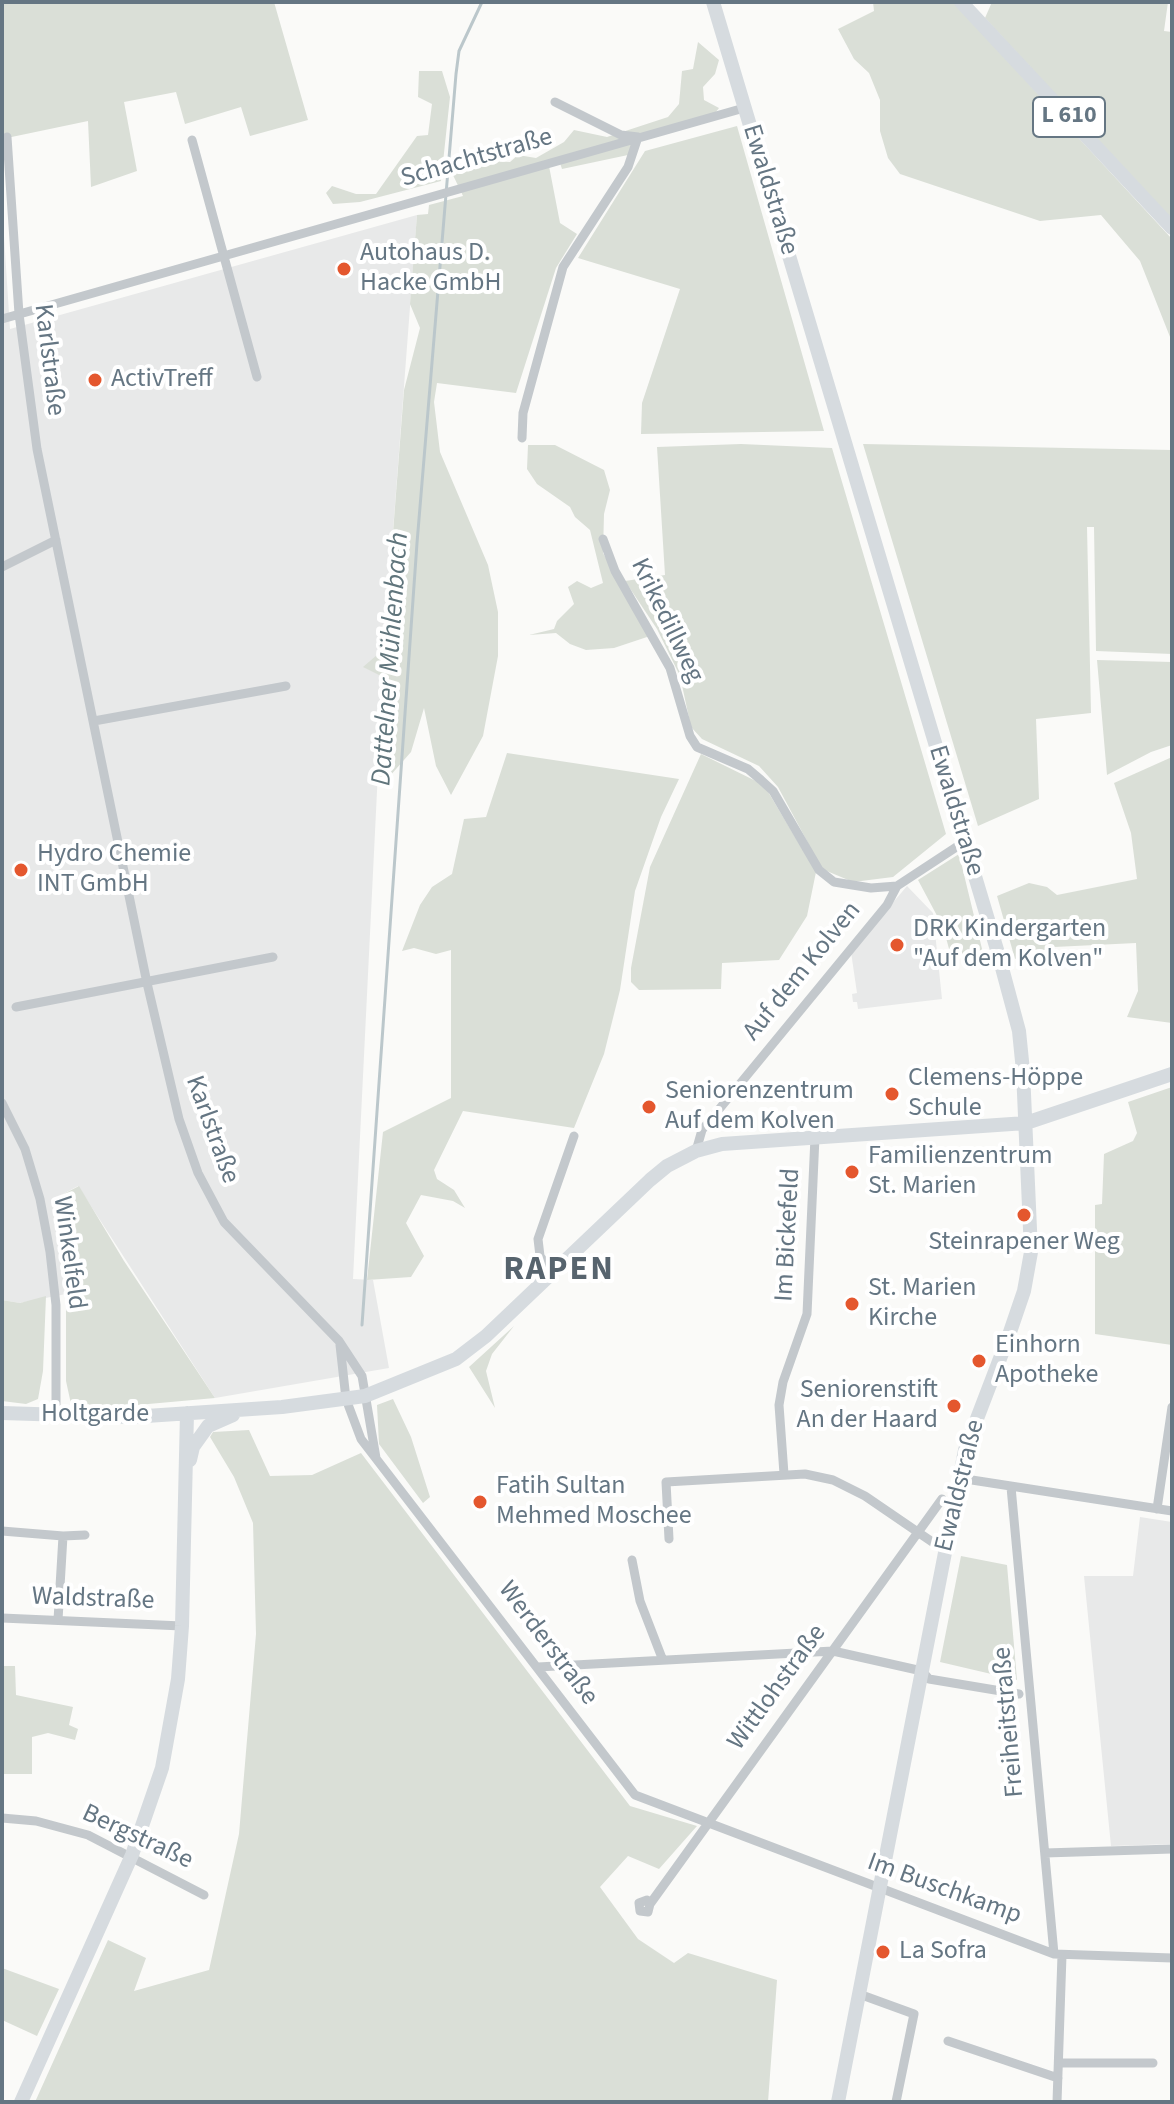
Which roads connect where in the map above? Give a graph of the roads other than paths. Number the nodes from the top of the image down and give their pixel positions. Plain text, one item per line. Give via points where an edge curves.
1 (713, 2) edge
2 (961, 2) edge
3 (555, 102) dead end
4 (744, 108) junction
5 (7, 137) dead end
6 (638, 137) junction
7 (192, 140) dead end
8 (1172, 228) edge
9 (224, 256) junction
10 (19, 314) junction
11 (2, 319) edge
12 (257, 377) dead end
13 (522, 438) dead end
14 (603, 539) dead end
15 (56, 540) junction
16 (2, 567) edge
17 (286, 686) dead end
18 (94, 721) junction
19 (964, 842) junction
20 (897, 886) junction
21 (273, 957) dead end
22 (147, 983) junction
23 (16, 1007) dead end
24 (1172, 1074) edge
25 (2, 1103) edge
26 (1026, 1123) junction
27 (574, 1136) dead end
28 (815, 1137) junction
29 (696, 1151) junction
30 (551, 1272) junction
31 (339, 1341) junction
32 (365, 1396) junction
33 (346, 1399) junction
34 (1172, 1407) edge
35 (253, 1409) junction
36 (192, 1412) junction
37 (2, 1413) edge
38 (56, 1417) junction
39 (193, 1447) junction
40 (376, 1458) junction
41 (784, 1474) junction
42 (187, 1475) junction
43 (959, 1478) junction
44 (1011, 1487) junction
45 (942, 1499) dead end
46 (1157, 1509) junction
47 (1172, 1511) edge
48 (2, 1531) edge
49 (919, 1532) junction
50 (85, 1535) dead end
51 (63, 1536) junction
52 (669, 1539) dead end
53 (944, 1550) junction
54 (632, 1560) dead end
55 (2, 1618) edge
56 (58, 1620) junction
57 (182, 1626) junction
58 (833, 1651) junction
59 (662, 1658) junction
60 (538, 1667) junction
61 (922, 1671) junction
62 (1019, 1694) dead end
63 (2, 1818) edge
64 (708, 1824) junction
65 (1172, 1849) edge
66 (1045, 1853) junction
67 (132, 1855) junction
68 (879, 1890) junction
69 (204, 1895) dead end
70 (650, 1904) dead end
71 (1058, 1954) junction
72 (1172, 1958) edge
73 (859, 1994) junction
74 (914, 2014) junction
75 (925, 2018) dead end
76 (948, 2041) dead end
77 (1059, 2063) junction
78 (1153, 2063) dead end
79 (1058, 2078) junction
80 (21, 2102) edge
81 (838, 2102) edge
82 (896, 2102) edge
83 (1057, 2102) edge

1 - 4 street, Ewaldstraße
2 - 8 street, L 610
3 - 6 street via 621,135
4 - 6 street, Schachtstraße
4 - 19 street, Ewaldstraße
5 - 10 street, Karlstraße
6 - 9 street, Schachtstraße
6 - 13 street via 628,167 563,267 523,413
7 - 9 street
9 - 10 street, Schachtstraße
9 - 12 street
10 - 11 street, Schachtstraße
10 - 15 street, Karlstraße via 37,449
14 - 20 street, Krikedillweg via 615,571 670,668 697,747 748,769 773,791 819,870 834,882
15 - 16 street
15 - 18 street, Karlstraße
17 - 18 street
18 - 22 street, Karlstraße
19 - 20 street, Auf dem Kolven
19 - 26 street, Ewaldstraße via 1019,1031
20 - 29 street, Auf dem Kolven via 887,905 702,1130
21 - 22 street
22 - 23 street
22 - 31 street, Karlstraße via 179,1119 198,1173 224,1222
24 - 26 street
25 - 38 street, Winkelfeld via 25,1149 50,1252 56,1305
26 - 28 street
26 - 43 street, Ewaldstraße via 1029,1265
27 - 30 street via 538,1239 540,1256
28 - 29 street
28 - 41 street, Im Bickefeld via 807,1314 779,1405
29 - 30 street via 650,1180
30 - 32 street via 456,1359
31 - 32 street, Karlstraße via 362,1376
31 - 33 street
32 - 33 street
32 - 40 street, Werderstraße
33 - 35 street
33 - 40 street, Werderstraße via 361,1439
34 - 46 street
35 - 36 street
35 - 39 street via 208,1426
36 - 38 street, Holtgarde
36 - 39 street
36 - 42 street
37 - 38 street, Holtgarde
39 - 42 street
40 - 60 street, Werderstraße
41 - 49 street via 833,1480
41 - 52 street via 666,1482
42 - 57 street
43 - 44 street
43 - 53 street, Ewaldstraße
44 - 46 street
44 - 66 street, Freiheitstraße
45 - 49 street, Wittlohstraße
46 - 47 street
48 - 51 street
49 - 53 street
49 - 58 street, Wittlohstraße
50 - 51 street
51 - 56 street
53 - 61 street, Ewaldstraße
54 - 59 street via 640,1601
55 - 56 street, Waldstraße
56 - 57 street, Waldstraße
57 - 67 street via 171,1727
58 - 59 street
58 - 61 street
58 - 64 street, Wittlohstraße
59 - 60 street
60 - 64 street, Werderstraße via 635,1795
61 - 62 street via 929,1679
61 - 68 street, Ewaldstraße
63 - 67 street, Bergstraße via 88,1835
64 - 68 street, Im Buschkamp
64 - 70 street, Wittlohstraße
65 - 66 street
66 - 71 street, Freiheitstraße
67 - 69 street, Bergstraße
67 - 80 street
68 - 71 street, Im Buschkamp
68 - 73 street, Ewaldstraße
71 - 72 street, Im Buschkamp
71 - 77 street, Freiheitstraße
73 - 74 street
73 - 81 street, Ewaldstraße
74 - 75 street
74 - 82 street
76 - 79 street
77 - 78 street
77 - 79 street, Freiheitstraße
79 - 83 street, Freiheitstraße

